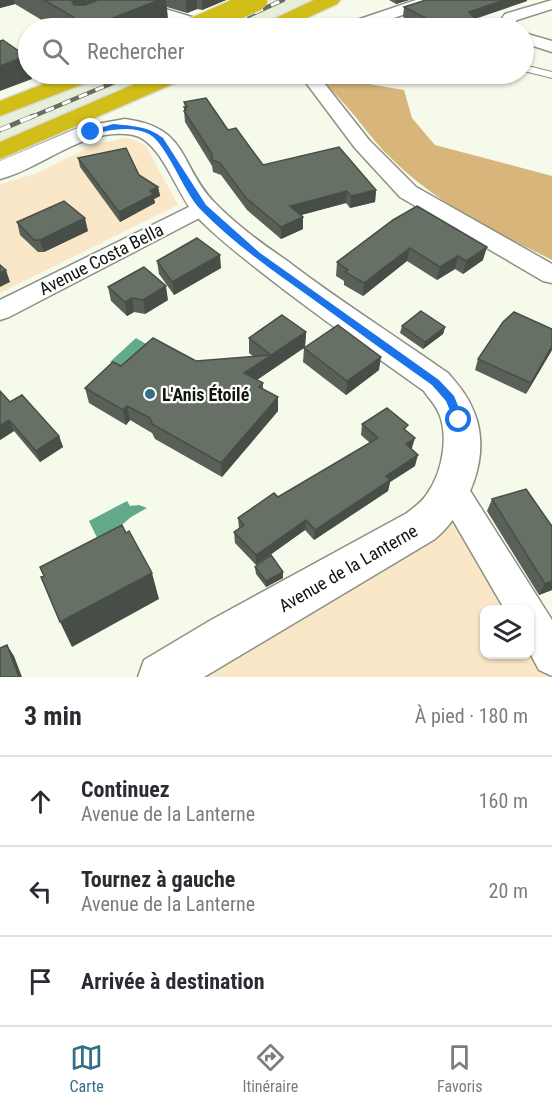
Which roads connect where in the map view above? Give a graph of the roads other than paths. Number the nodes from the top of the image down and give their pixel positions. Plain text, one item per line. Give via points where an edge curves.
1 (256, 0) edge
2 (330, 0) edge
3 (431, 0) edge
4 (552, 4) edge
5 (129, 6) edge
6 (169, 18) edge
7 (210, 18) edge
8 (291, 18) edge
9 (380, 18) edge
10 (510, 18) edge
11 (534, 41) edge
12 (552, 47) edge
13 (18, 54) edge
14 (0, 61) edge
15 (534, 70) edge
16 (552, 75) edge
17 (63, 84) edge
18 (153, 84) edge
19 (316, 84) edge
20 (0, 109) edge
21 (0, 151) edge
22 (0, 171) edge
23 (203, 207) junction
24 (552, 275) edge
25 (0, 311) edge
26 (451, 488) junction
27 (523, 605) edge
28 (534, 624) edge
29 (552, 657) edge
30 (160, 677) edge

1 - 7 highway, bridge
2 - 8 highway
3 - 9 street
4 - 10 street
5 - 6 street
11 - 12 street
13 - 14 lane
15 - 16 lane
17 - 20 highway
18 - 21 highway
19 - 24 street via 362,144 408,192
22 - 23 street, Avenue de la Lanterne via 102,129 140,129 160,140
23 - 25 street, Avenue Costa Bella
23 - 26 street, Avenue de la Lanterne via 257,255 436,382 451,399 459,420 461,467
26 - 27 street
26 - 30 street, Avenue de la Lanterne via 441,508 421,526
28 - 29 street

